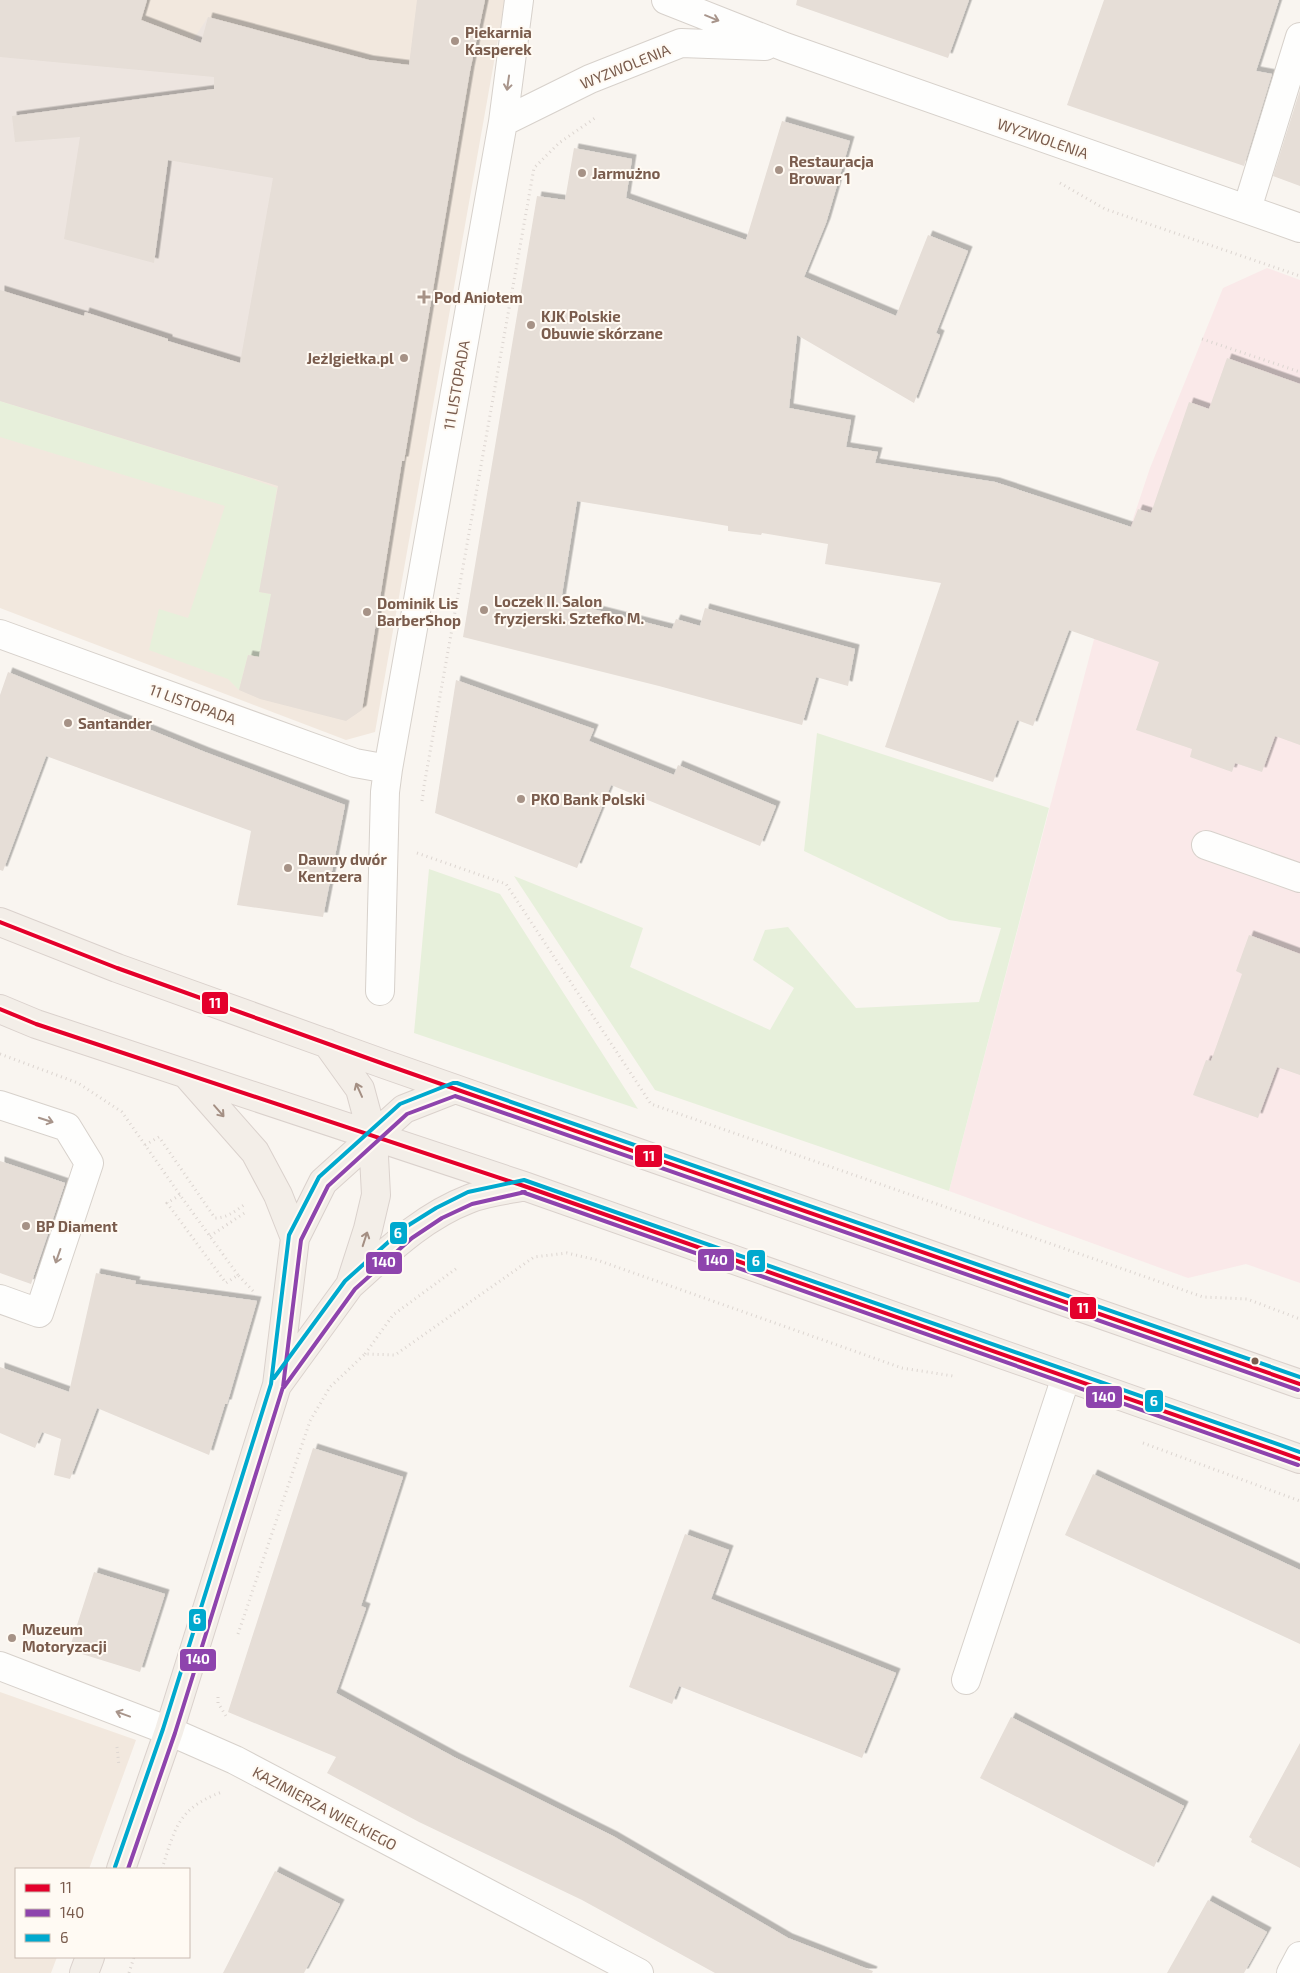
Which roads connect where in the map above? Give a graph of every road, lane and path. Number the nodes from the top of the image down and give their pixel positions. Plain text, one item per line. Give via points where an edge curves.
1 (519, 0) edge
2 (666, 0) edge
3 (1300, 37) edge
4 (785, 47) junction
5 (603, 112) dead end
6 (503, 122) junction
7 (1056, 181) dead end
8 (1247, 209) junction
9 (1300, 228) edge
10 (1300, 276) edge
11 (1202, 338) dead end
12 (1300, 372) edge
13 (0, 634) edge
14 (388, 768) junction
15 (424, 786) junction
16 (422, 806) dead end
17 (417, 844) dead end
18 (1206, 846) dead end
19 (1300, 878) edge
20 (0, 922) edge
21 (380, 991) dead end
22 (0, 1009) edge
23 (327, 1043) junction
24 (187, 1075) junction
25 (456, 1089) junction
26 (0, 1105) edge
27 (373, 1137) junction
28 (145, 1145) dead end
29 (524, 1186) junction
30 (248, 1203) dead end
31 (233, 1221) dead end
32 (210, 1236) junction
33 (295, 1238) junction
34 (457, 1268) dead end
35 (238, 1275) junction
36 (350, 1285) junction
37 (256, 1294) dead end
38 (0, 1299) edge
39 (1300, 1319) edge
40 (365, 1354) junction
41 (957, 1377) dead end
42 (1066, 1377) junction
43 (1300, 1384) edge
44 (277, 1385) junction
45 (1141, 1442) dead end
46 (1300, 1459) edge
47 (1300, 1501) edge
48 (238, 1636) dead end
49 (0, 1666) edge
50 (966, 1680) dead end
51 (218, 1694) dead end
52 (112, 1710) junction
53 (169, 1731) junction
54 (235, 1760) junction
55 (119, 1768) dead end
56 (121, 1868) edge
57 (162, 1868) edge
58 (1300, 1956) edge
59 (90, 1958) edge
60 (134, 1958) edge
61 (84, 1973) edge
62 (129, 1973) edge
63 (639, 1973) edge
64 (1291, 1973) edge

1 -> 6 street, 11 LISTOPADA
2 -> 4 street, WYZWOLENIA
3 - 8 street
4 - 6 street, WYZWOLENIA via 681,43 590,79
4 - 8 street, WYZWOLENIA
5 - 15 path via 559,143 534,168
6 - 14 street, 11 LISTOPADA
7 - 10 path via 1105,209
8 - 9 street, WYZWOLENIA
11 - 12 path
13 - 14 street, 11 LISTOPADA via 355,763
14 - 15 path
14 - 21 street, 11 LISTOPADA
15 - 16 path
17 - 39 path via 416,853 506,884 651,1104 1203,1297 1247,1299
18 - 19 street
20 - 23 main road via 117,968
22 - 24 main road
23 - 25 main road
27 -> 23 main road via 360,1089
24 - 27 main road
24 -> 33 main road via 255,1152 278,1195
25 - 27 main road via 404,1109
25 - 43 main road
26 -> 38 street via 67,1127 89,1163 39,1313
27 - 29 main road
27 - 33 main road via 323,1182
36 -> 27 main road via 376,1195
28 - 30 path via 159,1136 215,1218 229,1215
29 - 36 main road via 470,1198 440,1213 408,1233
29 - 42 main road
31 - 32 path
32 - 35 path
32 - 35 path via 180,1196 167,1203 226,1283
33 - 44 main road
34 - 40 path via 393,1315
35 - 37 path
36 - 44 main road
40 - 41 path via 395,1355 534,1257 567,1253 597,1260 902,1368
40 - 48 path via 330,1387 310,1421
42 - 46 main road
42 - 50 street
44 - 53 main road
45 - 47 path
49 - 52 street, KAZIMIERZA WIELKIEGO
51 - 54 path via 218,1703 242,1735
53 -> 52 street, KAZIMIERZA WIELKIEGO
52 - 55 path via 105,1732 117,1746
53 - 54 street, KAZIMIERZA WIELKIEGO
53 - 56 main road
54 - 57 path via 224,1792 204,1799 188,1811 175,1830
54 - 63 street, KAZIMIERZA WIELKIEGO
58 - 64 street
59 - 61 main road
60 - 62 path

